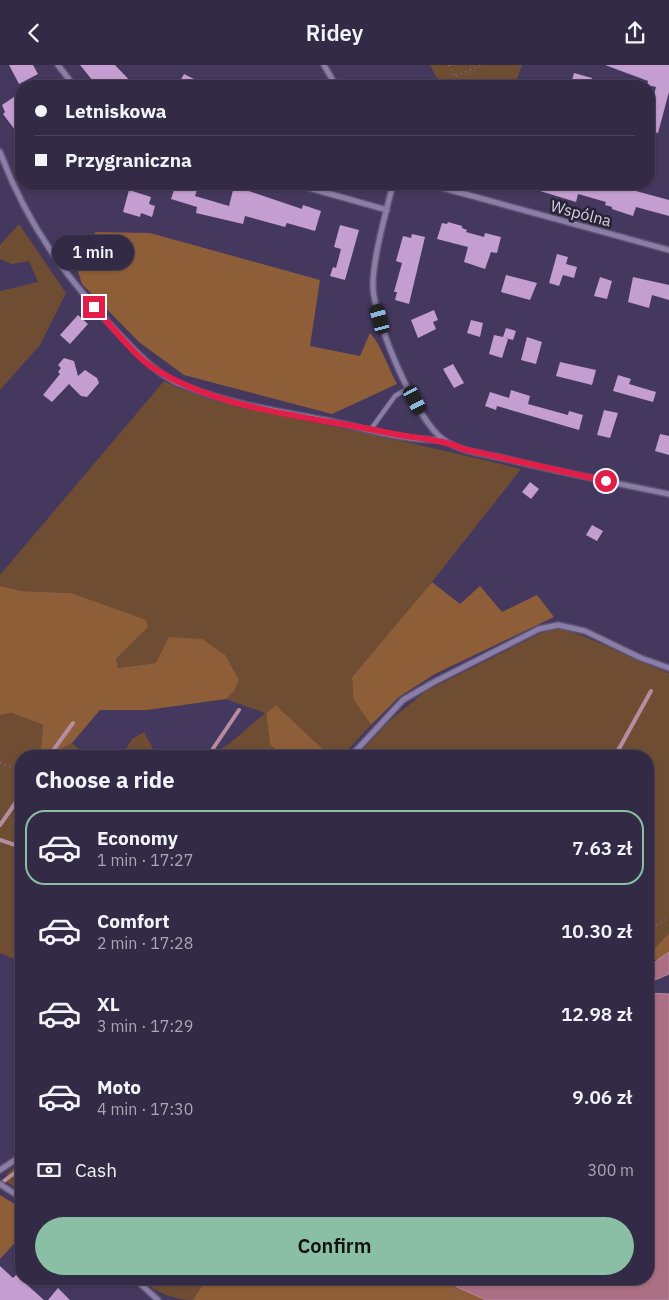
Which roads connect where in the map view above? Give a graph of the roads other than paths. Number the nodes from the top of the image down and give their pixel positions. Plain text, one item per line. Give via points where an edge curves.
1 (58, 65) edge
2 (324, 65) edge
3 (69, 80) edge
4 (333, 80) edge
5 (0, 152) edge
6 (317, 190) edge
7 (392, 190) edge
8 (450, 190) edge
9 (387, 209) junction
10 (669, 250) edge
11 (408, 388) junction
12 (370, 429) junction
13 (444, 440) junction
14 (669, 494) edge
15 (669, 668) edge
16 (356, 750) edge
17 (15, 1160) edge
18 (0, 1170) edge
19 (0, 1184) edge
20 (15, 1194) edge
21 (142, 1285) edge
22 (158, 1300) edge

1 - 3 street
2 - 4 street
5 - 12 street via 14,190 36,229 83,296 147,364 183,386 244,404
6 - 9 street
7 - 9 street
8 - 10 street, Wspólna
9 - 11 street via 374,274 374,296 388,345
11 - 12 lane via 395,396
11 - 13 street via 428,423
12 - 13 street via 406,437
13 - 14 street via 463,449
15 - 16 street via 585,631 558,625 539,629 403,699
17 - 18 street
19 - 20 street
21 - 22 street

